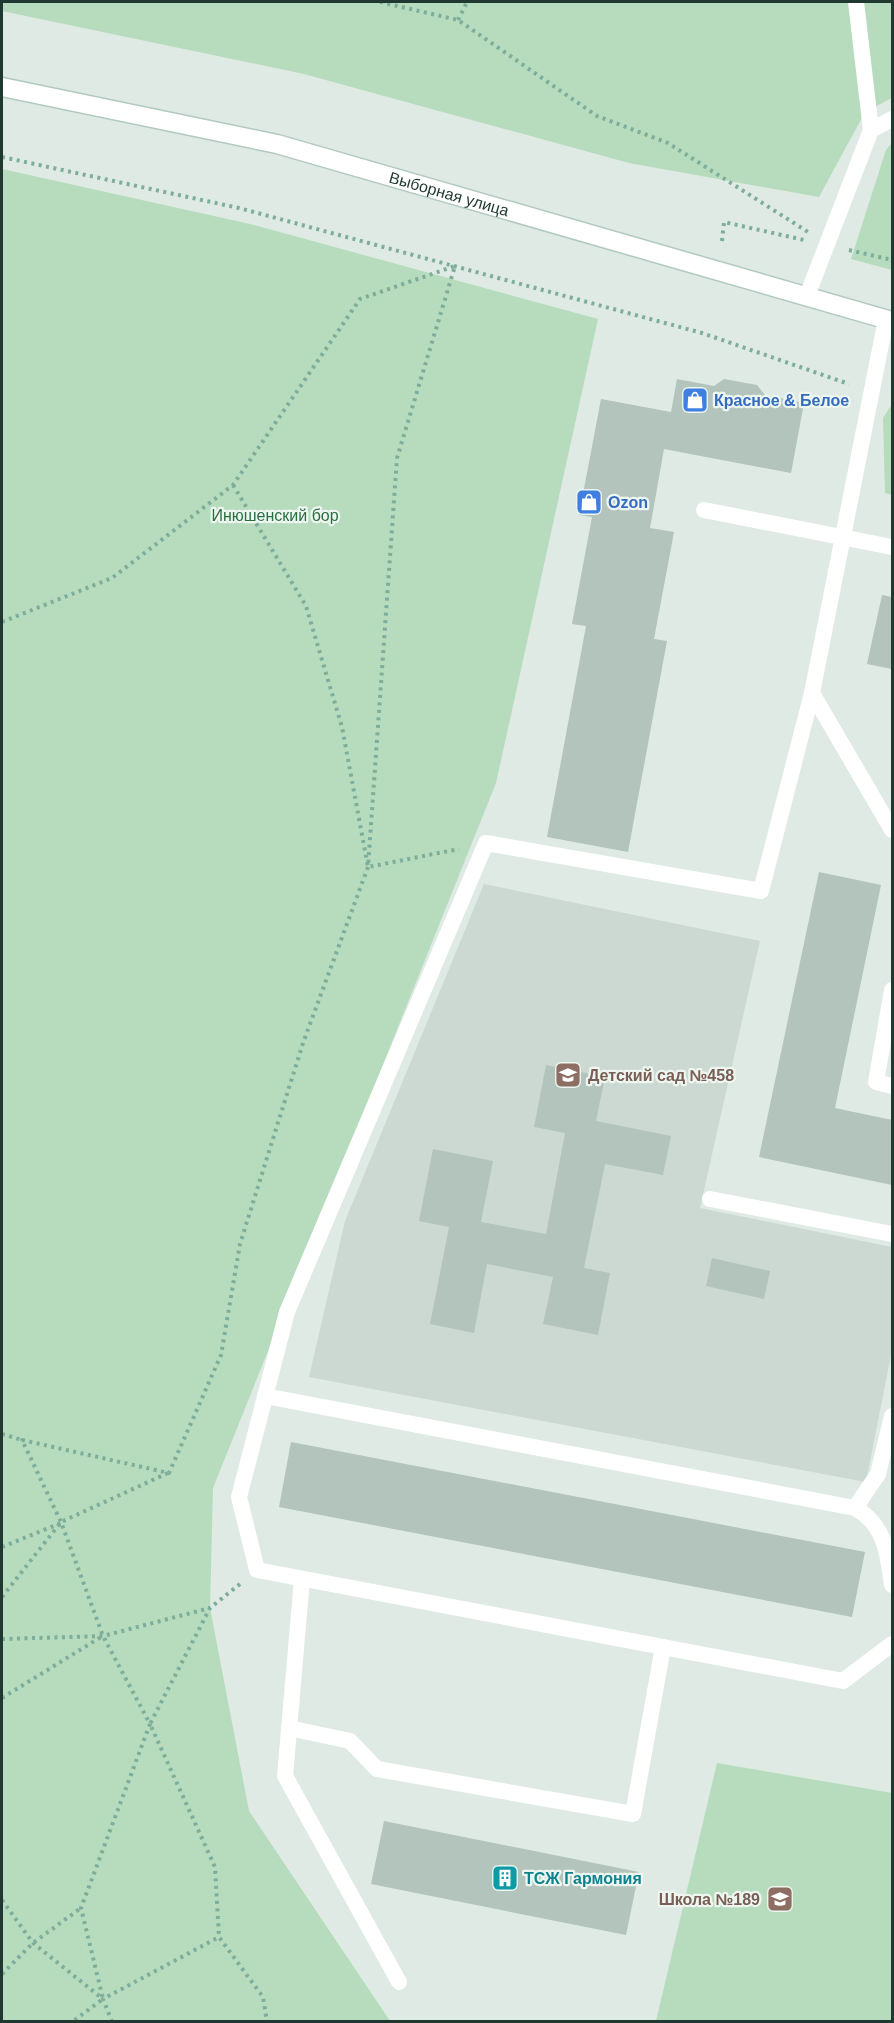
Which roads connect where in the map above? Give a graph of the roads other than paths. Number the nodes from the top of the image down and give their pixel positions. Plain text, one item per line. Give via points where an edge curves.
1 (856, 2) edge
2 (2, 87) edge
3 (892, 119) edge
4 (871, 130) junction
5 (807, 297) junction
6 (889, 320) edge
7 (704, 510) dead end
8 (843, 536) junction
9 (892, 547) edge
10 (812, 693) junction
11 (892, 830) edge
12 (892, 990) edge
13 (892, 1086) edge
14 (710, 1199) dead end
15 (892, 1234) edge
16 (265, 1396) junction
17 (892, 1416) edge
18 (855, 1509) junction
19 (302, 1579) junction
20 (892, 1585) edge
21 (892, 1644) edge
22 (663, 1647) junction
23 (289, 1728) junction
24 (399, 1982) dead end

1 - 4 lane
2 - 5 main road, Выборная улица via 278,144
3 - 4 lane
4 - 5 lane
5 - 6 main road, Выборная улица
6 - 8 lane
7 - 8 lane
8 - 9 lane
8 - 10 lane
10 - 11 lane
10 - 16 lane via 761,891 486,843 287,1312
12 - 13 lane via 876,1082
14 - 15 lane
16 - 18 lane
16 - 19 lane via 239,1497 257,1570
17 - 18 lane via 878,1473
18 - 20 lane via 876,1523 888,1552
19 - 22 lane
19 - 23 lane
21 - 22 lane via 843,1681
22 - 23 lane via 633,1814 377,1769 350,1742
23 - 24 lane via 285,1776

